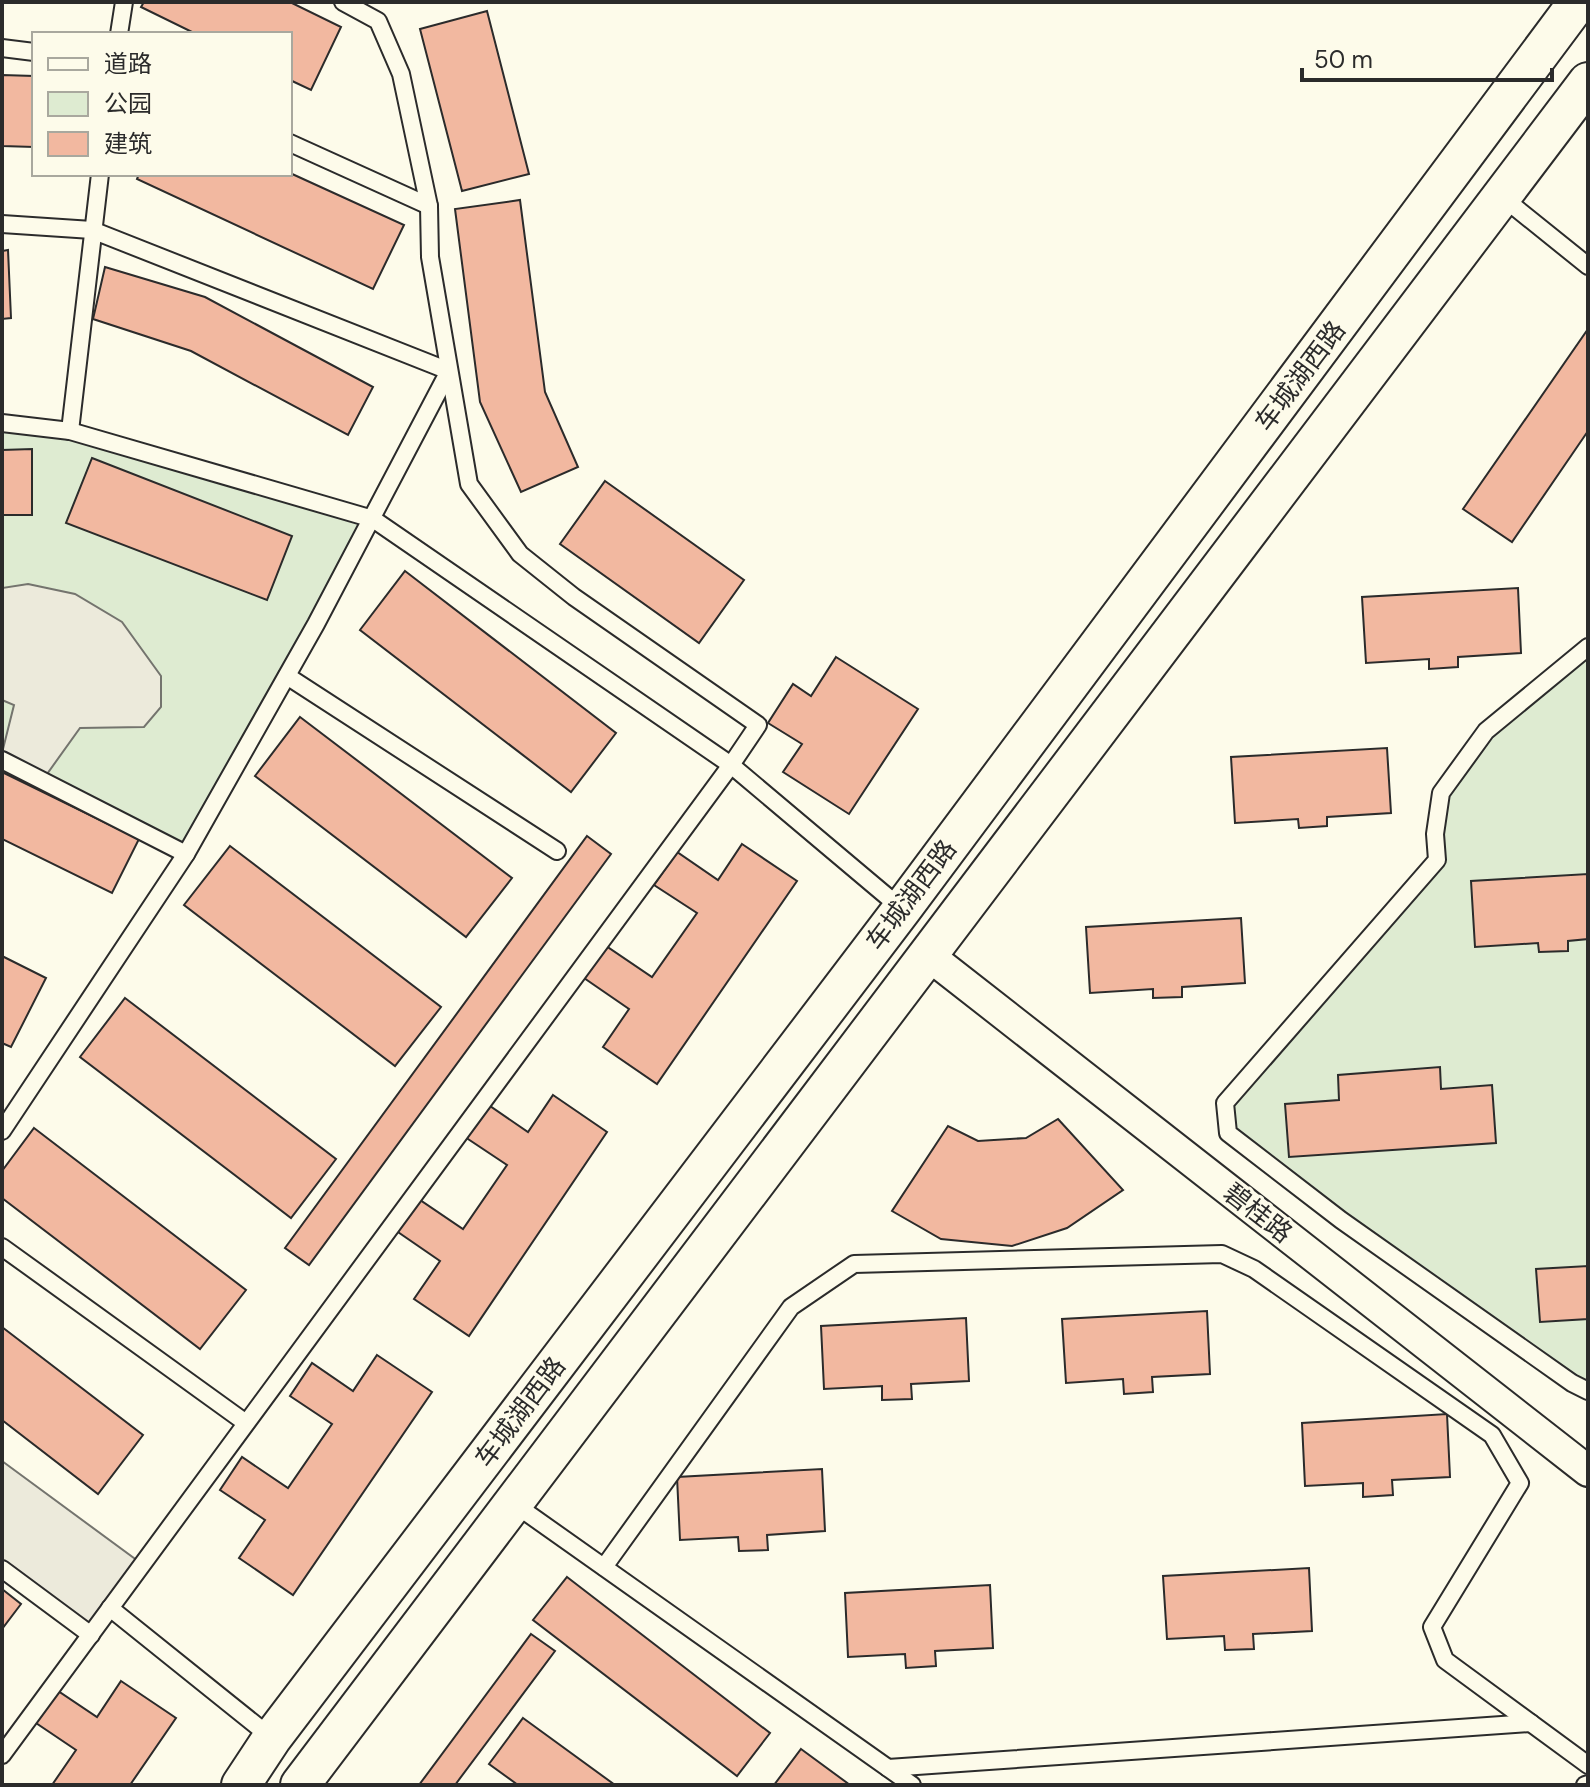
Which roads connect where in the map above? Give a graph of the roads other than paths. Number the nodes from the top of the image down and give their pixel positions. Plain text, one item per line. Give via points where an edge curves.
1 (124, 2) edge
2 (343, 2) edge
3 (1578, 2) edge
4 (119, 32) edge
5 (2, 48) edge
6 (32, 52) edge
7 (1588, 82) edge
8 (292, 144) edge
9 (100, 176) edge
10 (1501, 196) junction
11 (429, 206) junction
12 (2, 224) edge
13 (92, 230) junction
14 (1588, 266) edge
15 (449, 371) junction
16 (2, 423) edge
17 (70, 431) junction
18 (373, 519) junction
19 (1588, 647) edge
20 (287, 676) junction
21 (2, 760) edge
22 (731, 765) junction
23 (557, 851) dead end
24 (186, 854) junction
25 (902, 909) junction
26 (928, 955) junction
27 (2, 1131) edge
28 (2, 1247) edge
29 (1588, 1391) edge
30 (246, 1423) junction
31 (1588, 1471) edge
32 (513, 1503) junction
33 (604, 1567) junction
34 (2, 1569) edge
35 (110, 1608) junction
36 (91, 1635) junction
37 (1531, 1723) junction
38 (272, 1738) junction
39 (2, 1755) edge
40 (1588, 1765) edge
41 (888, 1768) junction
42 (241, 1785) edge
43 (300, 1785) edge
44 (912, 1785) edge

1 - 4 lane
2 - 11 lane via 378,21 401,74
3 - 25 street, 车城湖西路
5 - 6 lane
7 - 10 street, 车城湖西路
8 - 11 lane
9 - 13 lane
10 - 14 lane
10 - 26 street, 车城湖西路
11 - 15 lane via 430,257
12 - 13 lane
13 - 15 lane
13 - 17 lane
15 - 18 lane
15 - 22 lane via 469,484 520,554 758,725
16 - 17 lane
17 - 18 lane
18 - 20 lane
18 - 22 lane
19 - 29 lane via 1486,731 1441,793 1437,860 1225,1103 1228,1133 1341,1220
20 - 23 lane
20 - 24 lane
21 - 24 lane
22 - 25 lane
22 - 30 lane
24 - 27 lane
25 - 38 street, 车城湖西路
26 - 31 street, 碧桂路
26 - 32 street, 车城湖西路
28 - 30 lane
30 - 35 lane
32 - 33 lane
32 - 43 street, 车城湖西路
33 - 37 lane via 791,1307 854,1264 1222,1254 1254,1269 1492,1435 1520,1483 1432,1627 1445,1660
33 - 41 lane
34 - 36 lane
35 - 36 lane
35 - 38 lane
36 - 39 lane
37 - 40 lane
37 - 41 lane
38 - 42 street, 车城湖西路
41 - 44 lane

